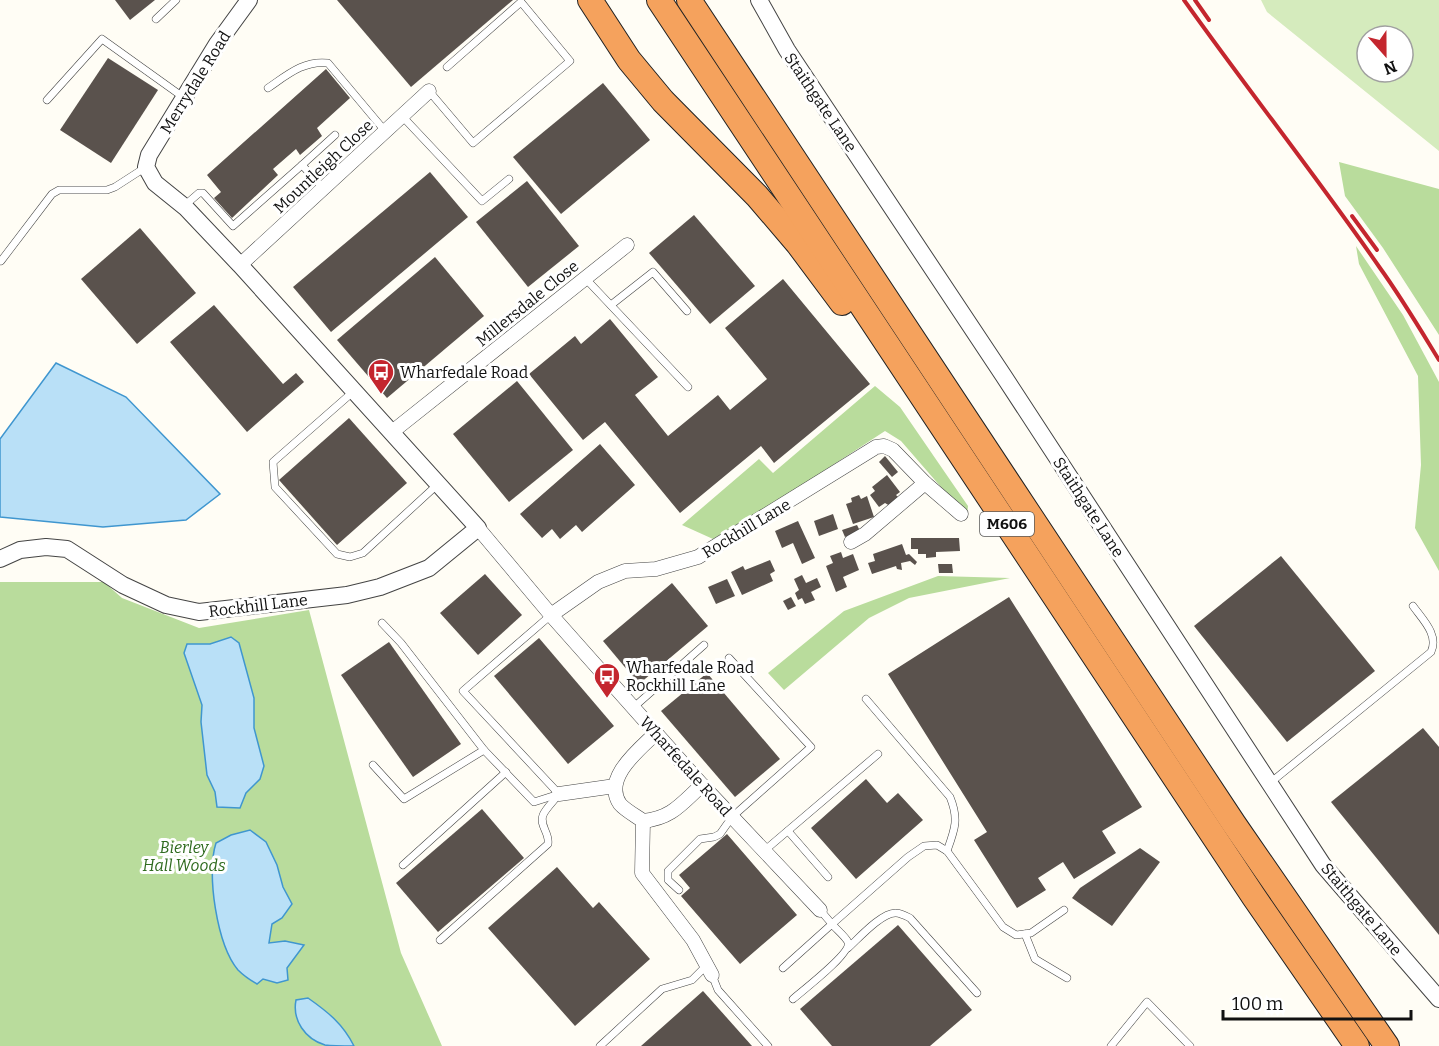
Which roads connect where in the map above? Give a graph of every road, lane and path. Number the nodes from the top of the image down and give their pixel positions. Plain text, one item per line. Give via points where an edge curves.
1 (176, 0) edge
2 (249, 0) edge
3 (590, 0) edge
4 (659, 0) edge
5 (689, 0) edge
6 (759, 0) edge
7 (156, 19) dead end
8 (447, 67) dead end
9 (268, 88) dead end
10 (429, 91) joint
11 (183, 97) junction
12 (47, 100) dead end
13 (402, 116) junction
14 (385, 131) junction
15 (335, 135) dead end
16 (302, 165) junction
17 (146, 167) junction
18 (509, 179) dead end
19 (323, 188) junction
20 (184, 206) junction
21 (627, 245) dead end
22 (1, 261) edge
23 (240, 265) junction
24 (585, 278) junction
25 (611, 305) junction
26 (687, 311) dead end
27 (688, 387) dead end
28 (354, 391) junction
29 (920, 393) junction
30 (392, 432) junction
31 (439, 483) junction
32 (925, 483) junction
33 (961, 514) dead end
34 (478, 528) junction
35 (851, 542) dead end
36 (0, 559) edge
37 (1413, 606) dead end
38 (551, 615) junction
39 (382, 623) dead end
40 (704, 645) dead end
41 (729, 658) dead end
42 (866, 699) dead end
43 (634, 707) junction
44 (656, 733) junction
45 (484, 750) junction
46 (878, 754) dead end
47 (374, 765) dead end
48 (506, 772) junction
49 (1270, 783) junction
50 (702, 785) junction
51 (615, 786) junction
52 (559, 794) junction
53 (732, 817) junction
54 (643, 821) junction
55 (788, 831) junction
56 (764, 851) junction
57 (947, 851) junction
58 (403, 865) dead end
59 (828, 877) dead end
60 (679, 890) dead end
61 (820, 910) joint
62 (1064, 910) dead end
63 (832, 924) junction
64 (1025, 934) junction
65 (440, 940) dead end
66 (848, 948) junction
67 (783, 968) dead end
68 (709, 970) junction
69 (1068, 978) dead end
70 (977, 993) dead end
71 (793, 999) dead end
72 (1439, 999) edge
73 (600, 1046) edge
74 (768, 1046) edge
75 (1111, 1046) edge
76 (1190, 1046) edge
77 (1358, 1046) edge
78 (1387, 1046) edge

1 - 7 lane
2 - 11 street, Merrydale Road
3 - 29 highway, M606 via 629,60 663,101 757,196 869,338
4 - 29 highway, M606
5 - 78 highway, M606 via 1234,824
6 - 49 street, Staithgate Lane via 787,50
8 - 10 lane via 521,2 570,62 473,143
9 - 14 lane via 295,69 328,63
10 - 13 street, Mountleigh Close
11 - 12 lane via 102,39
11 - 17 street, Merrydale Road
13 - 14 street, Mountleigh Close
13 - 18 lane via 482,201
14 - 19 street, Mountleigh Close
15 - 16 lane
16 - 19 lane
16 - 20 lane via 233,226 203,193
17 - 20 street, Wharfedale Road via 155,183
17 - 22 lane via 106,190 59,190 52,194
19 - 23 street, Mountleigh Close
20 - 23 street, Wharfedale Road
21 - 24 street, Millersdale Close
23 - 28 street, Wharfedale Road
24 - 25 lane
24 - 30 street, Millersdale Close
25 - 26 lane via 653,272
25 - 27 lane
28 - 30 street, Wharfedale Road
28 - 31 lane via 273,462 275,487 337,554 350,558 363,553
29 - 77 highway, M606 via 1254,897
30 - 31 street, Wharfedale Road
31 - 34 street, Wharfedale Road
32 - 33 street, Rockhill Lane
32 - 35 street
32 - 38 street, Rockhill Lane via 893,450 876,447 698,557 657,569 625,572 598,582
34 - 36 street, Rockhill Lane via 429,568 380,587 347,595 199,612 166,604 123,585 67,549 20,550
34 - 38 street, Wharfedale Road
37 - 49 lane via 1434,637 1431,652
38 - 43 street, Wharfedale Road
38 - 52 lane via 463,691
39 - 45 lane
40 - 43 lane
41 - 53 lane via 811,747
42 - 57 lane via 950,797 956,827
43 - 44 street, Wharfedale Road
44 - 50 street, Wharfedale Road
44 - 51 street via 632,757
45 - 47 lane via 404,799
45 - 48 lane
46 - 55 lane
48 - 52 lane via 534,802
48 - 58 lane
49 - 72 street, Staithgate Lane via 1323,865
50 - 53 street, Wharfedale Road
50 - 54 street via 674,811 660,819
51 - 52 street
51 - 54 street via 620,804
52 - 65 lane via 542,823 548,844
53 - 56 street, Wharfedale Road
53 - 60 lane via 720,834 700,839 668,871 668,880
54 - 68 street via 642,873 693,940
55 - 56 lane
55 - 59 lane
56 - 61 street, Wharfedale Road
57 - 63 lane via 937,845 924,846
57 - 64 lane via 1003,927 1016,935
61 - 63 lane
62 - 64 lane
63 - 66 lane via 848,941
63 - 67 lane
64 - 69 lane via 1035,958
66 - 70 lane via 878,921 897,913 910,918
66 - 71 lane
68 - 73 lane via 662,989
68 - 74 lane via 718,990
75 - 76 lane via 1147,1002

